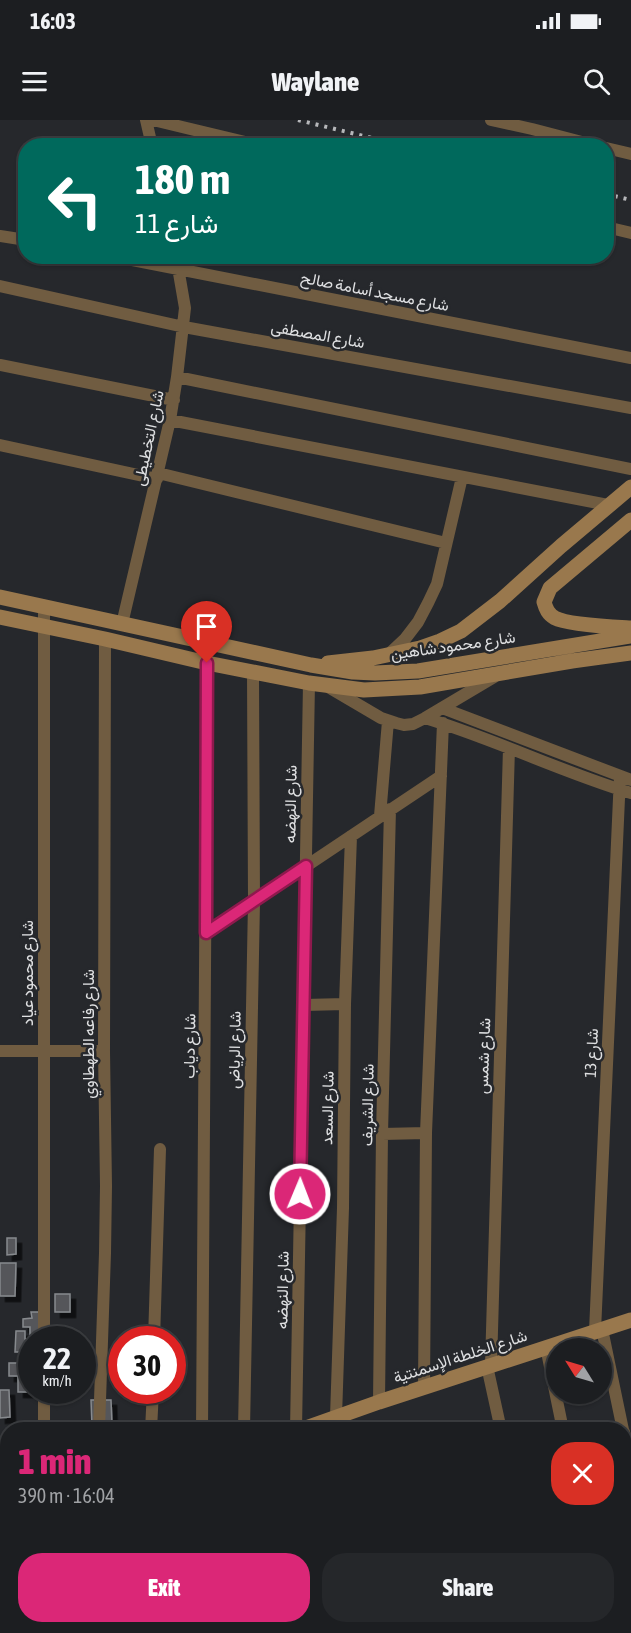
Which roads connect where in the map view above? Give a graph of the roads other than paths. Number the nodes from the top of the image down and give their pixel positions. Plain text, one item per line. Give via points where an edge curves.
1 (146, 120) edge
2 (153, 120) edge
3 (490, 120) edge
4 (533, 124) edge
5 (150, 138) edge
6 (228, 138) edge
7 (574, 138) edge
8 (614, 150) edge
9 (631, 154) edge
10 (614, 229) edge
11 (631, 233) edge
12 (0, 236) edge
13 (18, 239) edge
14 (177, 264) edge
15 (182, 264) edge
16 (0, 286) edge
17 (184, 327) junction
18 (631, 358) edge
19 (0, 365) edge
20 (177, 377) junction
21 (174, 400) junction
22 (631, 408) edge
23 (170, 420) junction
24 (0, 445) edge
25 (631, 469) edge
26 (157, 476) junction
27 (462, 477) junction
28 (631, 487) edge
29 (608, 505) junction
30 (631, 520) edge
31 (446, 543) junction
32 (0, 597) edge
33 (44, 606) junction
34 (0, 617) edge
35 (122, 624) junction
36 (43, 626) junction
37 (631, 628) edge
38 (631, 636) edge
39 (105, 639) junction
40 (631, 653) edge
41 (389, 654) junction
42 (207, 663) junction
43 (311, 665) junction
44 (253, 672) junction
45 (501, 673) junction
46 (316, 683) junction
47 (442, 708) junction
48 (425, 718) junction
49 (468, 718) junction
50 (388, 721) junction
51 (443, 723) junction
52 (463, 730) junction
53 (509, 748) junction
54 (441, 776) junction
55 (626, 778) edge
56 (625, 791) edge
57 (385, 812) junction
58 (351, 836) junction
59 (306, 866) junction
60 (254, 902) junction
61 (206, 933) junction
62 (345, 1004) junction
63 (304, 1005) junction
64 (0, 1051) edge
65 (44, 1051) junction
66 (104, 1051) junction
67 (426, 1133) junction
68 (382, 1134) junction
69 (160, 1149) dead end
70 (631, 1320) edge
71 (44, 1326) edge
72 (154, 1326) edge
73 (598, 1330) junction
74 (574, 1338) edge
75 (546, 1347) edge
76 (489, 1366) junction
77 (424, 1387) junction
78 (379, 1402) junction
79 (44, 1404) edge
80 (152, 1404) edge
81 (558, 1404) edge
82 (336, 1417) junction
83 (44, 1422) edge
84 (99, 1422) edge
85 (151, 1422) edge
86 (202, 1422) edge
87 (244, 1422) edge
88 (298, 1422) edge
89 (321, 1422) edge
90 (500, 1422) edge
91 (561, 1422) edge
92 (622, 1422) edge

1 - 5 street
2 - 6 street
3 - 4 street
4 - 7 street
8 - 9 street
10 - 11 street
12 - 13 street
14 - 17 street, شارع التخطيطى via 185,308
15 - 18 street, شارع مسجد أسامة صالح
16 - 17 street, شارع المصطفى
17 - 20 street, شارع التخطيطى
17 - 22 street, شارع المصطفى
19 - 21 street
20 - 21 street, شارع التخطيطى
20 - 25 street
21 - 23 street, شارع التخطيطى
23 - 26 street, شارع التخطيطى
23 - 27 street
24 - 26 street
26 - 31 street
26 - 35 street, شارع التخطيطى
27 - 29 street
27 - 31 street
28 - 29 main road
29 - 41 main road via 461,631 420,648
30 - 37 main road via 550,588 544,602 556,618
31 - 41 street via 437,584 428,603 405,639
32 - 33 main road, شارع محمود شاهين
33 - 35 main road, شارع محمود شاهين
33 - 36 street, شارع محمود عياد
34 - 36 main road, شارع محمود شاهين
35 - 43 main road, شارع محمود شاهين
36 - 39 main road, شارع محمود شاهين
36 - 65 street, شارع محمود عياد
38 - 43 main road, شارع محمود شاهين via 418,671 353,672
39 - 42 main road, شارع محمود شاهين
39 - 66 street, شارع رفاعه الطهطاوي
40 - 45 main road, شارع محمود شاهين
41 - 43 main road
42 - 44 main road, شارع محمود شاهين
42 - 61 street, شارع دياب
44 - 46 main road, شارع محمود شاهين
44 - 60 street, شارع الرياض
45 - 46 main road, شارع محمود شاهين via 392,690
45 - 47 street
46 - 50 street
46 - 59 street, شارع النهضه
47 - 48 street
47 - 49 street
48 - 50 street via 413,724
48 - 51 street
49 - 52 street
49 - 55 street
50 - 57 street, شارع الشريف
51 - 52 street
51 - 54 street
52 - 53 street
53 - 56 street
53 - 76 street, شارع شمس
54 - 57 street
54 - 67 street
55 - 56 street, شارع 13
56 - 73 street, شارع 13
57 - 58 street
57 - 68 street, شارع الشريف
58 - 59 street
58 - 62 street, شارع السعد
59 - 60 street
59 - 63 street, شارع النهضه
60 - 61 street
60 - 87 street, شارع الرياض
61 - 86 street, شارع دياب
62 - 63 street
62 - 82 street, شارع السعد
63 - 88 street, شارع النهضه
64 - 65 street
65 - 66 street
65 - 71 street, شارع محمود عياد
66 - 84 street, شارع رفاعه الطهطاوي via 106,1197
67 - 68 street
67 - 77 street
68 - 78 street, شارع الشريف
69 - 72 street
70 - 73 main road, شارع الخلطة الإسمنتية
73 - 74 main road, شارع الخلطة الإسمنتية
73 - 92 street, شارع 13
75 - 76 main road, شارع الخلطة الإسمنتية
76 - 77 main road, شارع الخلطة الإسمنتية
76 - 90 street, شارع شمس
77 - 78 main road, شارع الخلطة الإسمنتية
78 - 82 main road, شارع الخلطة الإسمنتية
79 - 83 street
80 - 85 street
81 - 91 street
82 - 89 main road, شارع الخلطة الإسمنتية

